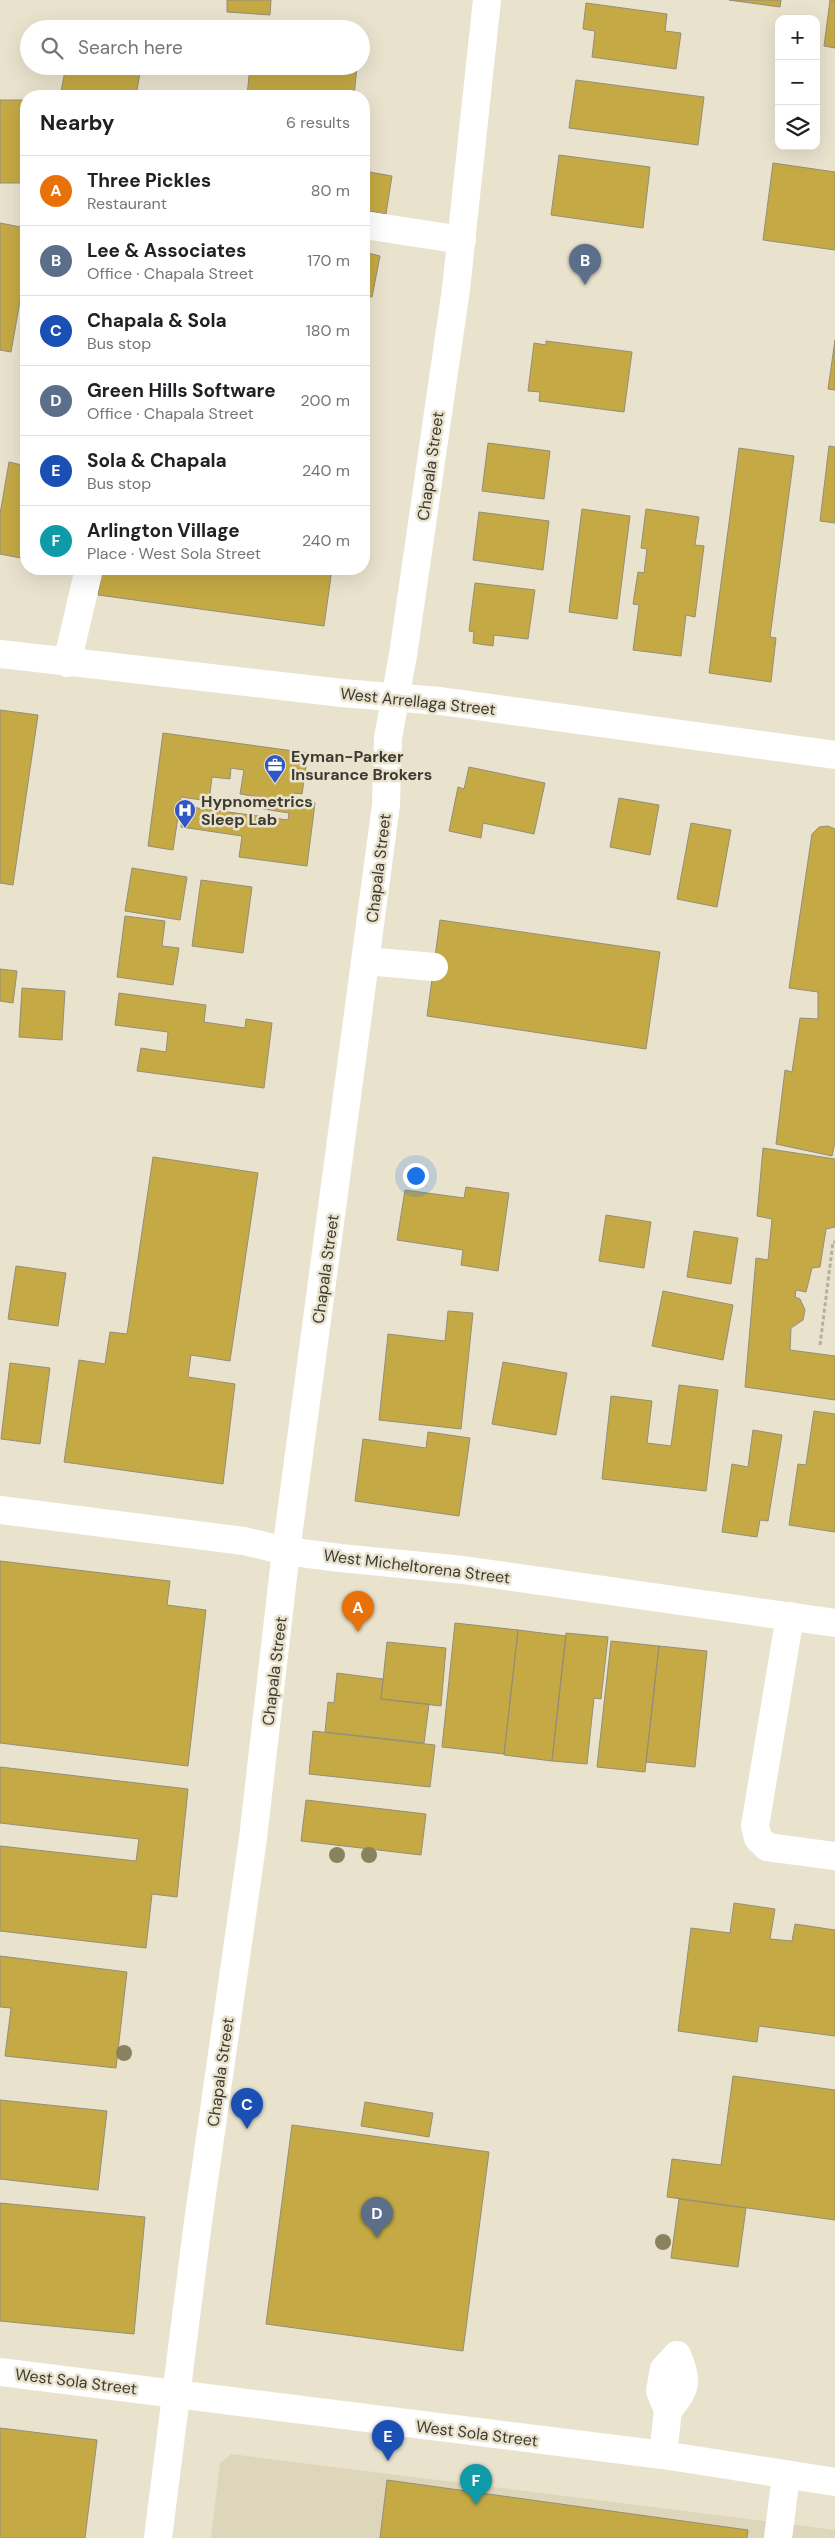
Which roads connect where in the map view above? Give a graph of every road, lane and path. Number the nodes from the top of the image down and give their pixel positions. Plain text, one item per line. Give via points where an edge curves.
1 (487, 0) edge
2 (370, 226) edge
3 (462, 240) junction
4 (88, 575) edge
5 (0, 654) edge
6 (67, 663) junction
7 (394, 697) junction
8 (835, 755) edge
9 (366, 961) junction
10 (434, 967) dead end
11 (835, 1242) edge
12 (820, 1345) dead end
13 (0, 1510) edge
14 (286, 1550) junction
15 (790, 1616) junction
16 (835, 1623) edge
17 (835, 1856) edge
18 (0, 2372) edge
19 (176, 2394) junction
20 (668, 2410) dead end
21 (663, 2455) junction
22 (786, 2476) junction
23 (835, 2482) edge
24 (158, 2538) edge
25 (778, 2538) edge

1 - 3 street, Chapala Street
2 - 3 street
3 - 7 street, Chapala Street
4 - 6 street
5 - 6 street, West Arrellaga Street
6 - 7 street, West Arrellaga Street
7 - 8 street, West Arrellaga Street
7 - 9 street, Chapala Street via 388,738 386,805
9 - 10 street
9 - 14 street, Chapala Street
11 - 12 path
13 - 14 street, West Micheltorena Street via 244,1541
14 - 15 street, West Micheltorena Street via 463,1570
14 - 19 street, Chapala Street via 253,1838
15 - 16 street, West Micheltorena Street
15 - 17 street via 754,1826 758,1838 767,1847
18 - 19 street, West Sola Street
19 - 21 street, West Sola Street
19 - 24 street, Chapala Street
20 - 21 street
21 - 22 street, West Sola Street
22 - 23 street, West Sola Street
22 - 25 street

